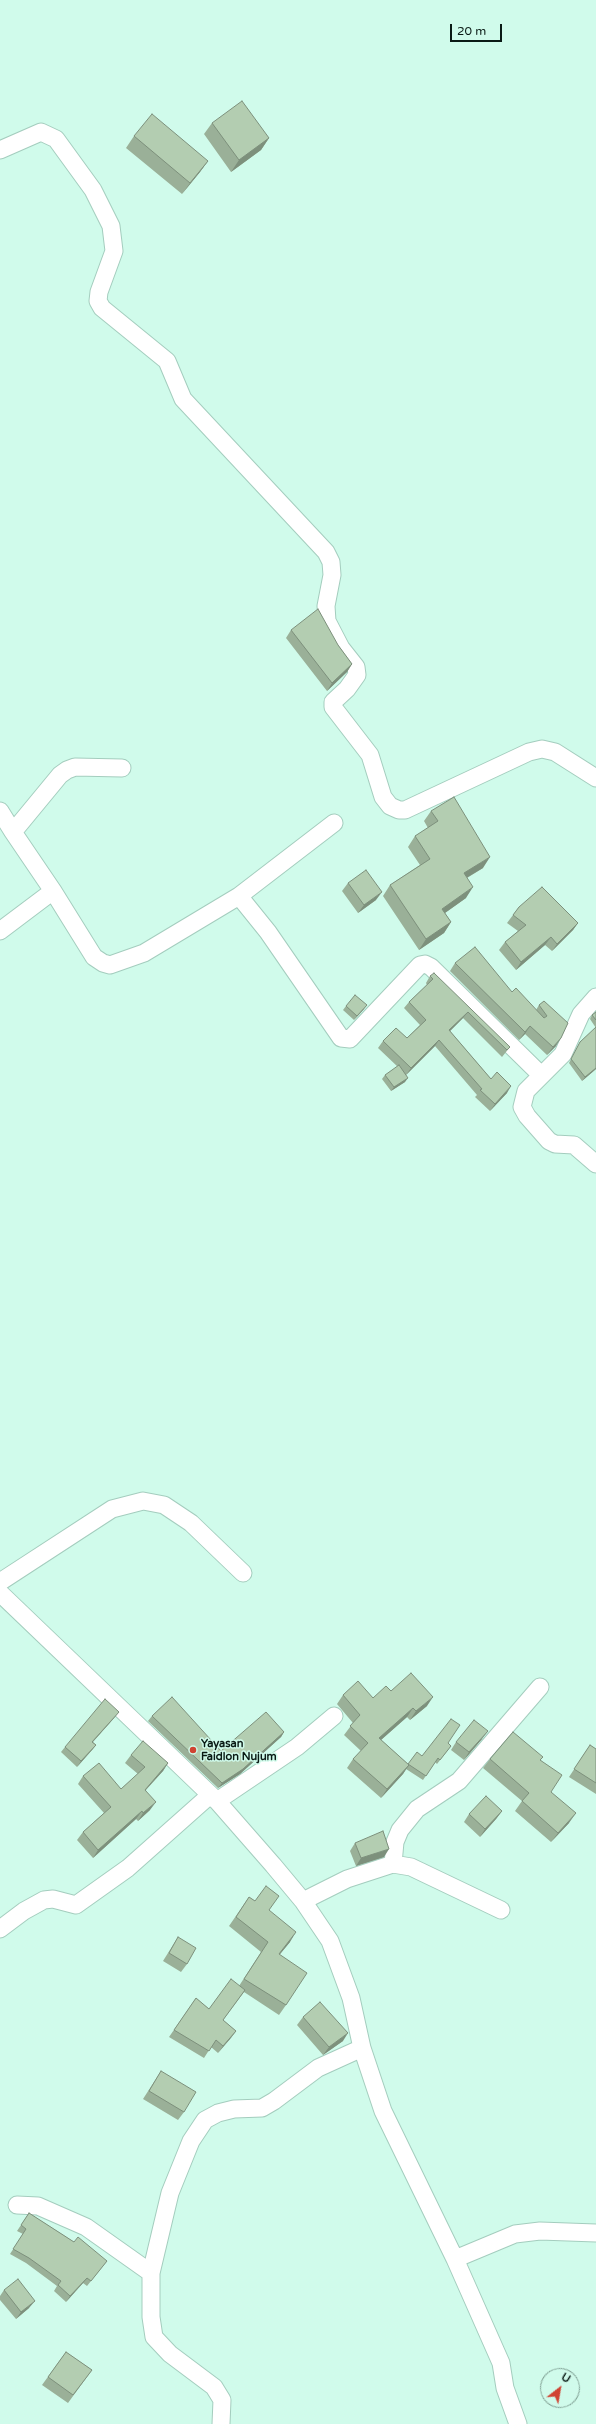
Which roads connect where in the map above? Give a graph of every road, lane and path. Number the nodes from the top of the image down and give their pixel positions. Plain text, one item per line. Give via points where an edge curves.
1 (0, 150) edge
2 (122, 768) dead end
3 (596, 778) edge
4 (0, 811) edge
5 (334, 823) dead end
6 (14, 832) junction
7 (53, 891) junction
8 (239, 896) junction
9 (0, 931) edge
10 (596, 997) edge
11 (541, 1075) junction
12 (596, 1164) edge
13 (243, 1573) dead end
14 (0, 1582) edge
15 (0, 1593) edge
16 (540, 1687) dead end
17 (334, 1716) dead end
18 (213, 1799) junction
19 (393, 1864) junction
20 (303, 1900) junction
21 (501, 1910) dead end
22 (0, 1929) edge
23 (362, 2048) junction
24 (17, 2205) dead end
25 (596, 2233) edge
26 (455, 2259) junction
27 (151, 2273) junction
28 (221, 2424) edge
29 (518, 2424) edge

1 - 3 street via 41,132 56,139 93,190 111,226 114,251 99,292 98,301 102,308 167,361 184,399 326,552 331,562 332,575 326,606 327,621 338,643 356,667 357,675 333,702 333,708 370,755 383,797 390,806 405,810 529,752 542,749 555,752
2 - 6 street via 75,767 67,770 60,775
4 - 6 street
5 - 8 street
6 - 7 street
7 - 8 street via 94,957 110,965 144,953
7 - 9 street
8 - 11 street via 268,932 341,1038 350,1039 420,965 425,964
10 - 11 street via 581,1014 563,1054
11 - 12 street via 529,1087 524,1097 522,1106 527,1116 552,1143 574,1145
13 - 14 street via 191,1523 164,1505 143,1501 112,1509
15 - 18 street
16 - 19 street via 459,1781 416,1809 400,1830 395,1842
17 - 18 street via 297,1747
18 - 20 street
18 - 22 street via 128,1868 76,1905 54,1899 44,1900
19 - 20 street via 347,1879
19 - 21 street via 411,1867
20 - 23 street via 330,1941 351,1998
23 - 26 street via 383,2111
23 - 27 street via 318,2068 262,2108 234,2109 205,2120 191,2140 170,2193
24 - 27 street via 38,2206 86,2227
25 - 26 street via 540,2231 515,2234
26 - 29 street via 501,2363 505,2388
27 - 28 street via 151,2317 154,2337 170,2354 214,2387 222,2400

